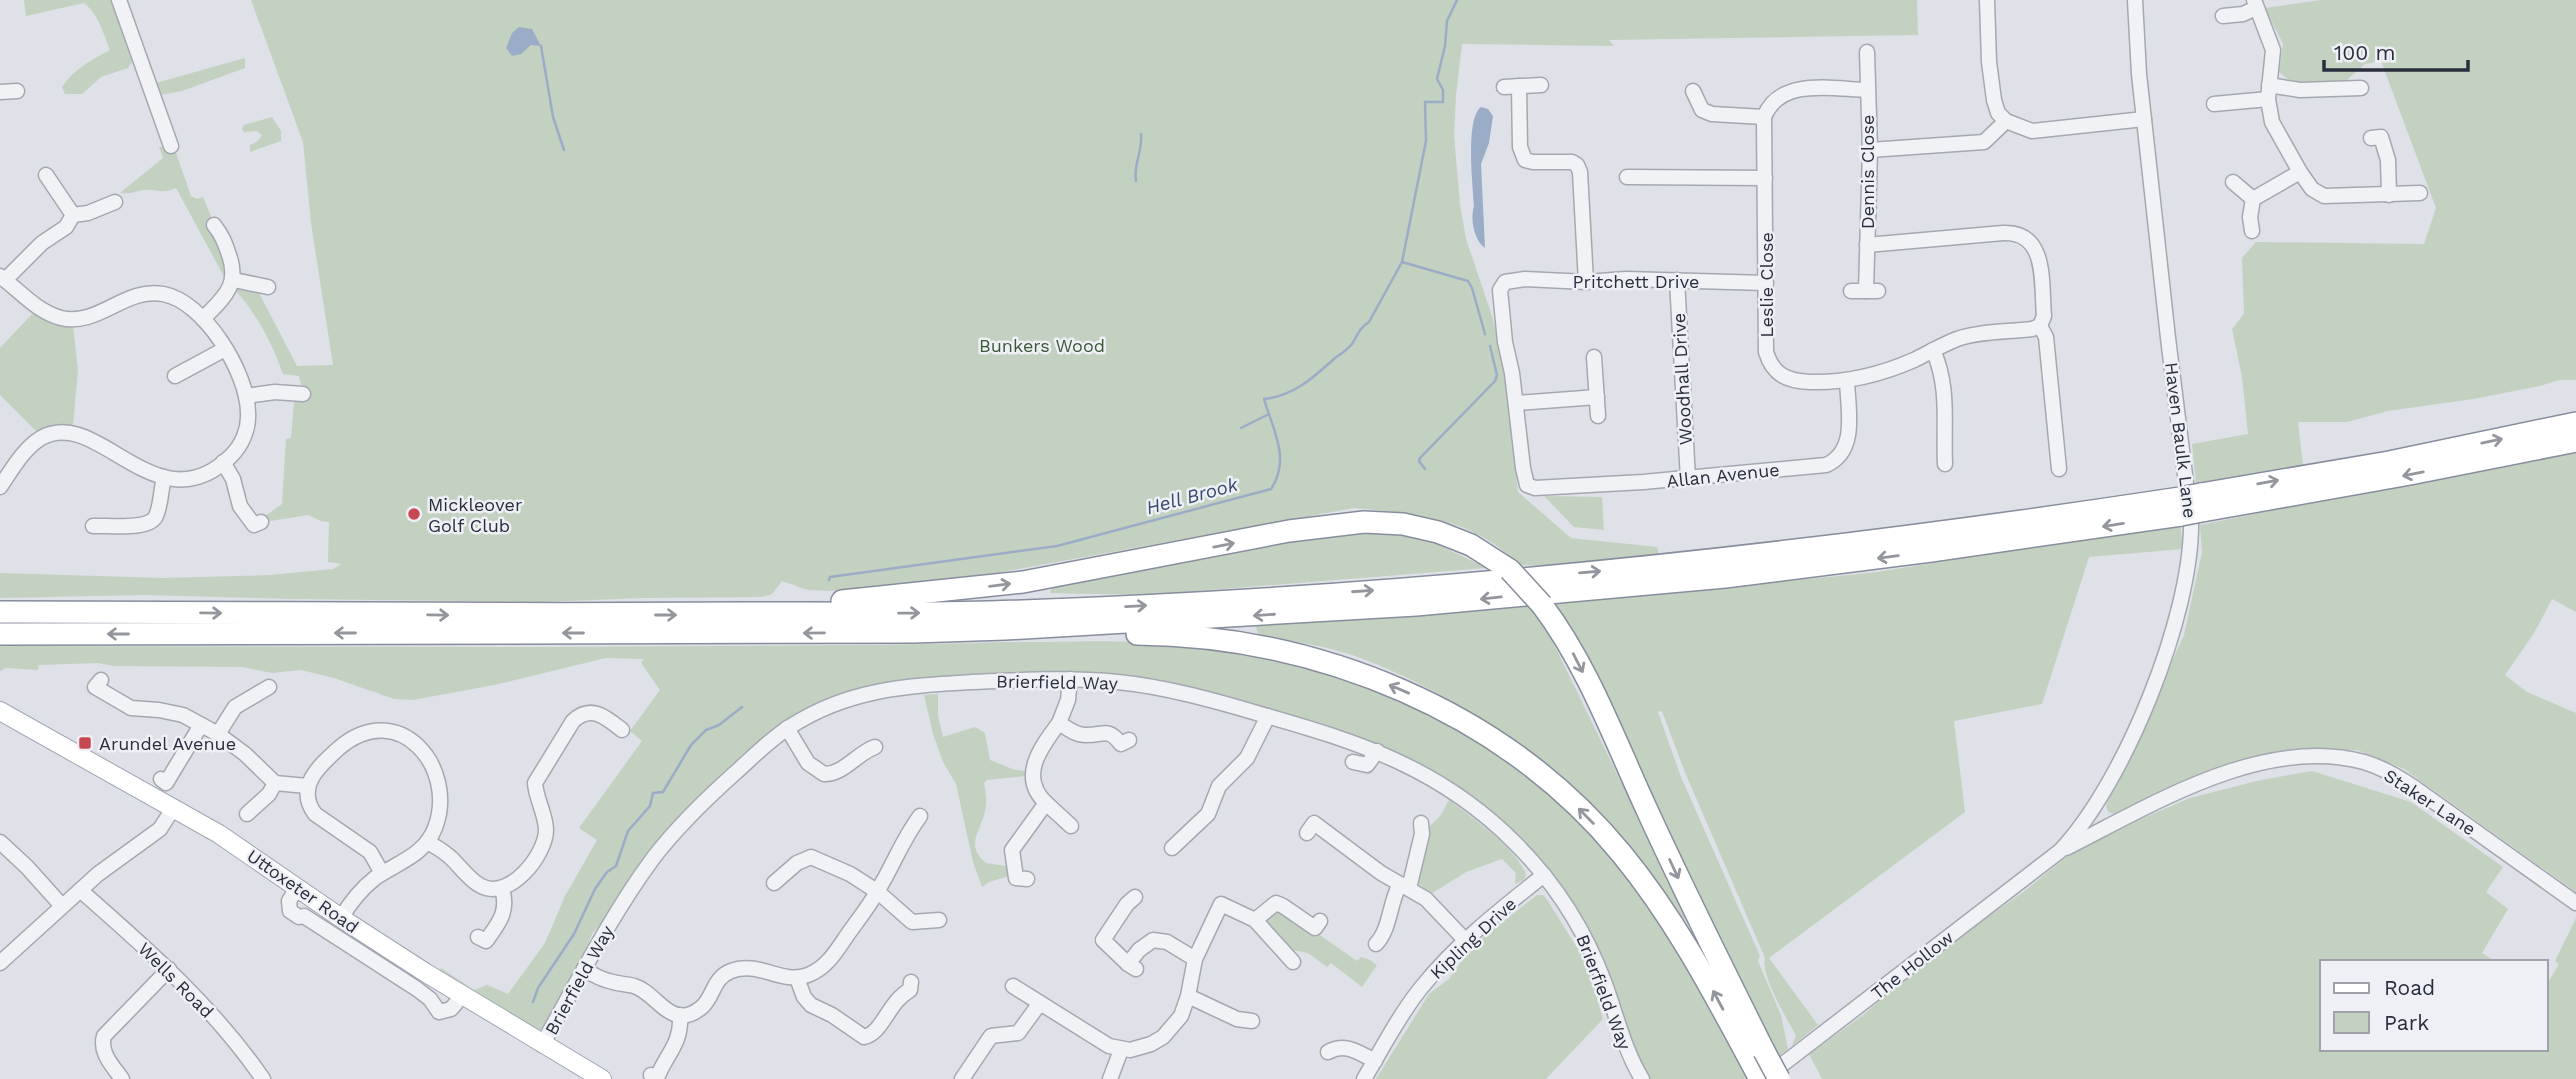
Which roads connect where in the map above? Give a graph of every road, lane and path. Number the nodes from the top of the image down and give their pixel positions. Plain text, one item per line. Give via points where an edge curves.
1 (119, 0) edge
2 (1987, 0) edge
3 (2135, 0) edge
4 (2255, 4) edge
5 (2223, 16) dead end
6 (1867, 52) dead end
7 (1541, 85) dead end
8 (2361, 88) dead end
9 (1867, 90) junction
10 (17, 91) dead end
11 (1693, 91) dead end
12 (0, 92) edge
13 (2268, 92) junction
14 (2214, 104) dead end
15 (1764, 117) junction
16 (2144, 118) junction
17 (2006, 121) junction
18 (2371, 138) dead end
19 (171, 146) dead end
20 (1870, 150) junction
21 (2300, 172) junction
22 (46, 175) dead end
23 (1765, 178) junction
24 (1637, 181) dead end
25 (2233, 182) dead end
26 (2420, 193) dead end
27 (2389, 195) junction
28 (2253, 199) junction
29 (115, 202) dead end
30 (73, 215) junction
31 (214, 225) dead end
32 (2252, 231) dead end
33 (1867, 245) junction
34 (3, 278) edge
35 (234, 280) junction
36 (1677, 280) junction
37 (1586, 282) junction
38 (1766, 283) junction
39 (268, 287) dead end
40 (1851, 291) dead end
41 (203, 319) junction
42 (2040, 326) junction
43 (225, 349) junction
44 (1933, 351) junction
45 (1594, 357) dead end
46 (175, 376) dead end
47 (1847, 381) junction
48 (295, 390) dead end
49 (246, 396) junction
50 (1597, 397) junction
51 (1516, 403) junction
52 (1598, 416) dead end
53 (2576, 423) edge
54 (2576, 440) edge
55 (1948, 456) dead end
56 (2054, 462) dead end
57 (223, 463) junction
58 (164, 478) junction
59 (1688, 479) junction
60 (0, 487) edge
61 (2202, 503) junction
62 (2180, 507) junction
63 (101, 522) dead end
64 (261, 523) dead end
65 (0, 612) edge
66 (742, 613) junction
67 (1005, 629) junction
68 (0, 634) edge
69 (1070, 679) junction
70 (101, 680) dead end
71 (269, 687) dead end
72 (0, 711) edge
73 (1268, 716) junction
74 (1059, 723) junction
75 (201, 725) junction
76 (787, 728) junction
77 (622, 730) dead end
78 (218, 734) junction
79 (1129, 740) dead end
80 (875, 746) dead end
81 (1377, 751) junction
82 (1353, 762) dead end
83 (161, 779) dead end
84 (275, 783) junction
85 (307, 786) junction
86 (1046, 803) junction
87 (2095, 803) junction
88 (174, 807) junction
89 (247, 814) dead end
90 (911, 821) dead end
91 (1421, 823) dead end
92 (1071, 826) dead end
93 (2109, 826) junction
94 (1307, 833) dead end
95 (0, 842) edge
96 (427, 842) junction
97 (1172, 848) dead end
98 (2060, 851) junction
99 (382, 873) junction
100 (1544, 876) junction
101 (1027, 879) dead end
102 (774, 883) dead end
103 (1404, 886) junction
104 (297, 888) junction
105 (502, 888) junction
106 (80, 890) junction
107 (878, 891) junction
108 (1135, 897) dead end
109 (2576, 903) edge
110 (62, 906) junction
111 (341, 919) junction
112 (939, 920) dead end
113 (1255, 920) junction
114 (1320, 921) dead end
115 (478, 937) dead end
116 (1465, 940) junction
117 (1376, 944) dead end
118 (1195, 959) junction
119 (1293, 962) dead end
120 (0, 963) edge
121 (169, 969) junction
122 (584, 969) junction
123 (797, 978) junction
124 (911, 982) dead end
125 (1021, 987) dead end
126 (462, 996) junction
127 (1188, 996) junction
128 (1040, 1003) junction
129 (680, 1015) junction
130 (1251, 1021) dead end
131 (542, 1045) junction
132 (1121, 1050) junction
133 (1328, 1052) dead end
134 (1375, 1061) junction
135 (1759, 1067) edge
136 (651, 1075) dead end
137 (122, 1079) edge
138 (263, 1079) edge
139 (602, 1079) edge
140 (962, 1079) edge
141 (1110, 1079) edge
142 (1364, 1079) edge
143 (1642, 1079) edge
144 (1779, 1079) edge

1 - 19 street
2 - 17 street via 1994,100
3 - 16 street, Haven Baulk Lane
4 - 5 street via 2243,13
4 - 13 street via 2273,50
6 - 9 street, Dennis Close
7 - 37 street via 1511,87 1520,147 1525,160 1577,165
8 - 13 street
9 - 15 street via 1790,91 1777,97
9 - 20 street, Dennis Close
10 - 12 street
11 - 15 street via 1702,110 1712,114
13 - 14 street
13 - 21 street via 2272,122
15 - 23 street, Leslie Close
16 - 17 street via 2032,131
16 - 87 street, Haven Baulk Lane via 2192,542 2183,595 2158,673
17 - 20 street via 1984,142
18 - 27 street via 2381,137 2388,160
20 - 33 street, Dennis Close
21 - 27 street via 2312,189 2324,196
21 - 28 street
22 - 30 street
23 - 24 street
23 - 38 street, Leslie Close
25 - 28 street
26 - 27 street
28 - 32 street
29 - 30 street
30 - 34 street via 66,227
31 - 35 street via 224,238
33 - 40 street, Dennis Close via 1872,291
33 - 42 street via 2016,232 2037,251 2044,316
34 - 41 street via 39,308 62,318 83,318 130,297 156,293 182,301
35 - 39 street
35 - 41 street
36 - 37 street, Pritchett Drive
36 - 38 street, Pritchett Drive
36 - 59 street, Woodhall Drive
37 - 51 street, Pritchett Drive via 1525,279 1505,282 1500,290
38 - 47 street, Leslie Close via 1766,352 1776,373 1798,382
41 - 43 street
42 - 44 street, Leslie Close via 1970,336
42 - 56 street via 2046,337
43 - 46 street
43 - 49 street
44 - 47 street, Leslie Close
44 - 55 street via 1942,370
45 - 50 street
47 - 59 street, Allan Avenue via 1848,442 1836,460 1826,465
48 - 49 street
49 - 57 street via 247,427
50 - 51 street
50 - 52 street
51 - 59 street, Allan Avenue via 1527,485
61 -> 53 highway
54 -> 61 highway via 2410,474
57 - 58 street via 190,477
57 - 64 street via 243,510 254,525
58 - 60 street via 68,432 39,439
58 - 63 street via 151,521 141,525
61 - 62 highway, bridge
66 -> 62 highway via 987,612 1424,587 1760,556
62 -> 67 highway via 1944,550 1725,577 1416,605
65 -> 66 highway
66 -> 135 highway, bridge via 1023,582 1348,523 1423,527 1471,545 1510,570 1563,635 1703,930
67 -> 68 highway
135 -> 67 highway via 1669,917 1619,851 1555,787 1474,727 1368,676 1273,648 1152,634
69 - 73 street, Brierfield Way via 1151,687
69 - 74 street
69 - 76 street, Brierfield Way via 924,684 873,691 820,709
70 - 75 street via 95,687 126,706 173,712
71 - 78 street via 235,708
72 - 88 main road, Uttoxeter Road
73 - 81 street, Brierfield Way
73 - 97 street via 1247,758 1219,786 1208,814
74 - 79 street via 1080,735 1108,733 1121,744
74 - 86 street via 1033,766 1036,791
75 - 78 street
75 - 83 street via 166,783
76 - 80 street via 808,763 824,774 835,773
76 - 122 street, Brierfield Way via 676,831 629,894
77 - 105 street via 593,712 573,721 535,783 546,827 542,845 519,878
78 - 84 street
81 - 82 street via 1367,765
81 - 100 street, Brierfield Way via 1455,792 1500,829
84 - 85 street
84 - 89 street
85 - 96 street via 314,772 355,737 374,729 400,734 424,753 437,781 438,818
85 - 99 street via 315,814 370,852
86 - 92 street
86 - 101 street via 1012,850 1016,878
87 - 93 street
87 - 98 street, Haven Baulk Lane
88 - 104 main road, Uttoxeter Road
88 - 106 street via 160,830
90 - 107 street
91 - 103 street via 1422,834
93 - 98 street, Staker Lane
93 - 109 street, Staker Lane via 2176,792 2246,767 2343,758 2393,774
94 - 103 street via 1314,823
95 - 110 street
96 - 99 street via 413,856
96 - 105 street via 481,886
98 - 135 street, The Hollow
99 - 111 street
100 - 116 street, Kipling Drive
100 - 143 street, Brierfield Way via 1586,940
102 - 107 street via 811,857
103 - 116 street via 1437,909
103 - 117 street via 1393,898 1382,938
104 - 111 main road, Uttoxeter Road
104 - 126 street via 289,901 294,915 304,916 417,989 439,1012 451,1009
105 - 115 street via 506,906 502,917 486,941
106 - 110 street
106 - 121 street, Wells Road
107 - 112 street via 912,922
107 - 123 street via 830,959
108 - 118 street via 1103,940 1132,967 1139,950 1153,940 1167,942
110 - 120 street
111 - 126 main road, Uttoxeter Road
113 - 114 street via 1276,903 1315,928
113 - 118 street via 1221,904
113 - 119 street
116 - 134 street, Kipling Drive via 1420,989
118 - 127 street
121 - 137 street via 104,1036 103,1050
121 - 138 street, Wells Road
122 - 129 street via 600,979 637,987 666,1011
122 - 131 street, Brierfield Way
123 - 124 street via 811,1005 864,1037 876,1032 891,1007 910,990
123 - 129 street via 741,968 726,973 715,984 701,1008
125 - 128 street
126 - 131 main road, Uttoxeter Road
127 - 130 street
127 - 132 street via 1181,1016 1163,1037 1140,1048
128 - 132 street
128 - 140 street via 1018,1033 991,1036
129 - 136 street via 677,1044 657,1078
131 - 139 main road, Uttoxeter Road
132 - 141 street
133 - 134 street via 1349,1047
134 - 142 street, Kipling Drive
135 - 144 highway, bridge

